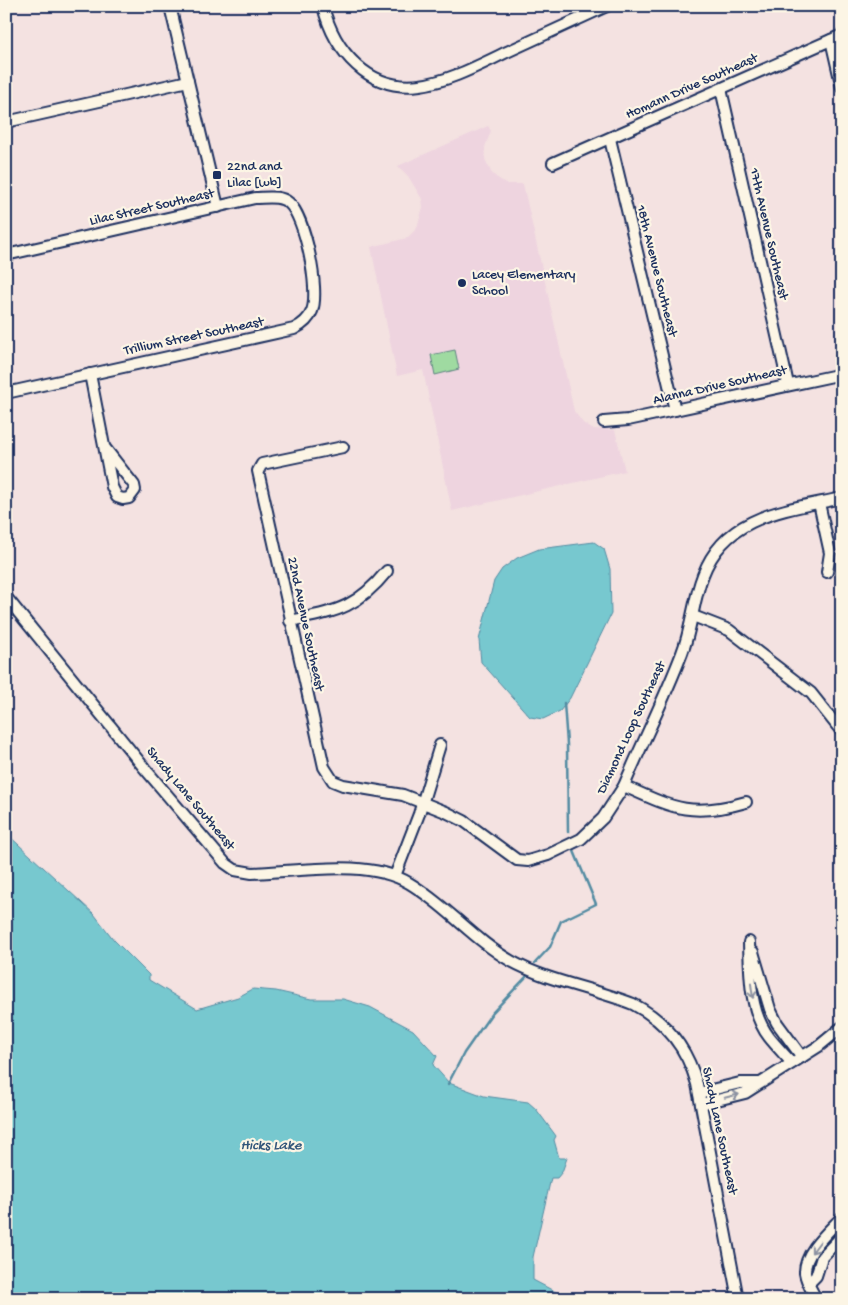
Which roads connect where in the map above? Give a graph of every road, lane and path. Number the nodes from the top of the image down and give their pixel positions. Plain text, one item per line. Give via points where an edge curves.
1 (170, 6) edge
2 (323, 6) edge
3 (600, 8) edge
4 (842, 35) edge
5 (831, 40) junction
6 (188, 81) junction
7 (842, 88) edge
8 (721, 89) junction
9 (6, 122) edge
10 (610, 139) junction
11 (553, 163) dead end
12 (218, 207) junction
13 (306, 243) joint
14 (6, 255) edge
15 (90, 374) junction
16 (842, 374) edge
17 (788, 384) junction
18 (6, 393) edge
19 (675, 410) junction
20 (604, 422) dead end
21 (343, 447) dead end
22 (105, 448) dead end
23 (842, 498) edge
24 (819, 503) junction
25 (387, 571) dead end
26 (828, 572) dead end
27 (6, 596) edge
28 (693, 616) junction
29 (290, 621) junction
30 (842, 732) edge
31 (440, 745) dead end
32 (333, 780) joint
33 (624, 786) junction
34 (423, 801) junction
35 (746, 802) dead end
36 (395, 876) junction
37 (842, 1027) edge
38 (802, 1057) junction
39 (792, 1063) junction
40 (761, 1083) junction
41 (699, 1093) junction
42 (701, 1104) junction
43 (842, 1217) edge
44 (842, 1236) edge
45 (809, 1284) junction
46 (738, 1299) edge
47 (816, 1299) edge

1 - 6 street
2 - 3 street via 327,22 344,54 355,66 385,81 402,85 419,85 449,77
4 - 5 street, Homann Drive Southeast
5 - 7 street
5 - 8 street, Homann Drive Southeast
6 - 9 street
6 - 12 street
8 - 10 street, Homann Drive Southeast
8 - 17 street, 17th Avenue Southeast
10 - 11 street, Homann Drive Southeast
10 - 19 street, 18th Avenue Southeast
12 - 13 street, Lilac Street Southeast via 255,198 276,197 288,202 298,216
12 - 14 street, Lilac Street Southeast
13 - 15 street, Trillium Street Southeast via 315,296 311,314 298,327
15 - 18 street, Trillium Street Southeast
15 - 22 street
16 - 17 street, Alanna Drive Southeast
17 - 19 street, Alanna Drive Southeast
19 - 20 street, Alanna Drive Southeast
21 - 29 street, 22nd Avenue Southeast via 262,464 258,471
23 - 24 street, Diamond Loop Southeast
24 - 26 street via 830,553
24 - 28 street, Diamond Loop Southeast via 770,513 731,535 710,559 697,593
25 - 29 street via 360,600 347,607
27 - 36 street, Shady Lane Southeast via 225,863 235,870 252,874 361,870
28 - 30 street via 729,630 811,693
28 - 33 street, Diamond Loop Southeast via 683,652
29 - 32 street, 22nd Avenue Southeast via 324,767
31 - 34 street
32 - 34 street, Diamond Loop Southeast via 352,788
33 - 34 street, Diamond Loop Southeast via 603,818 581,839 528,861 517,860 464,821
33 - 35 street via 683,810 713,810
34 - 36 street
36 - 41 street, Shady Lane Southeast via 421,891 510,960 646,1010 680,1044
37 - 38 street
38 - 39 street
38 -> 39 street via 770,1009 749,942 752,996 759,1017 768,1036
39 - 40 street
40 - 41 street via 740,1083
42 -> 40 street via 745,1093
41 - 42 street, Shady Lane Southeast
42 - 46 street, Shady Lane Southeast
43 -> 45 street via 810,1256 805,1273
44 - 45 street via 822,1258 816,1276
45 - 47 street

